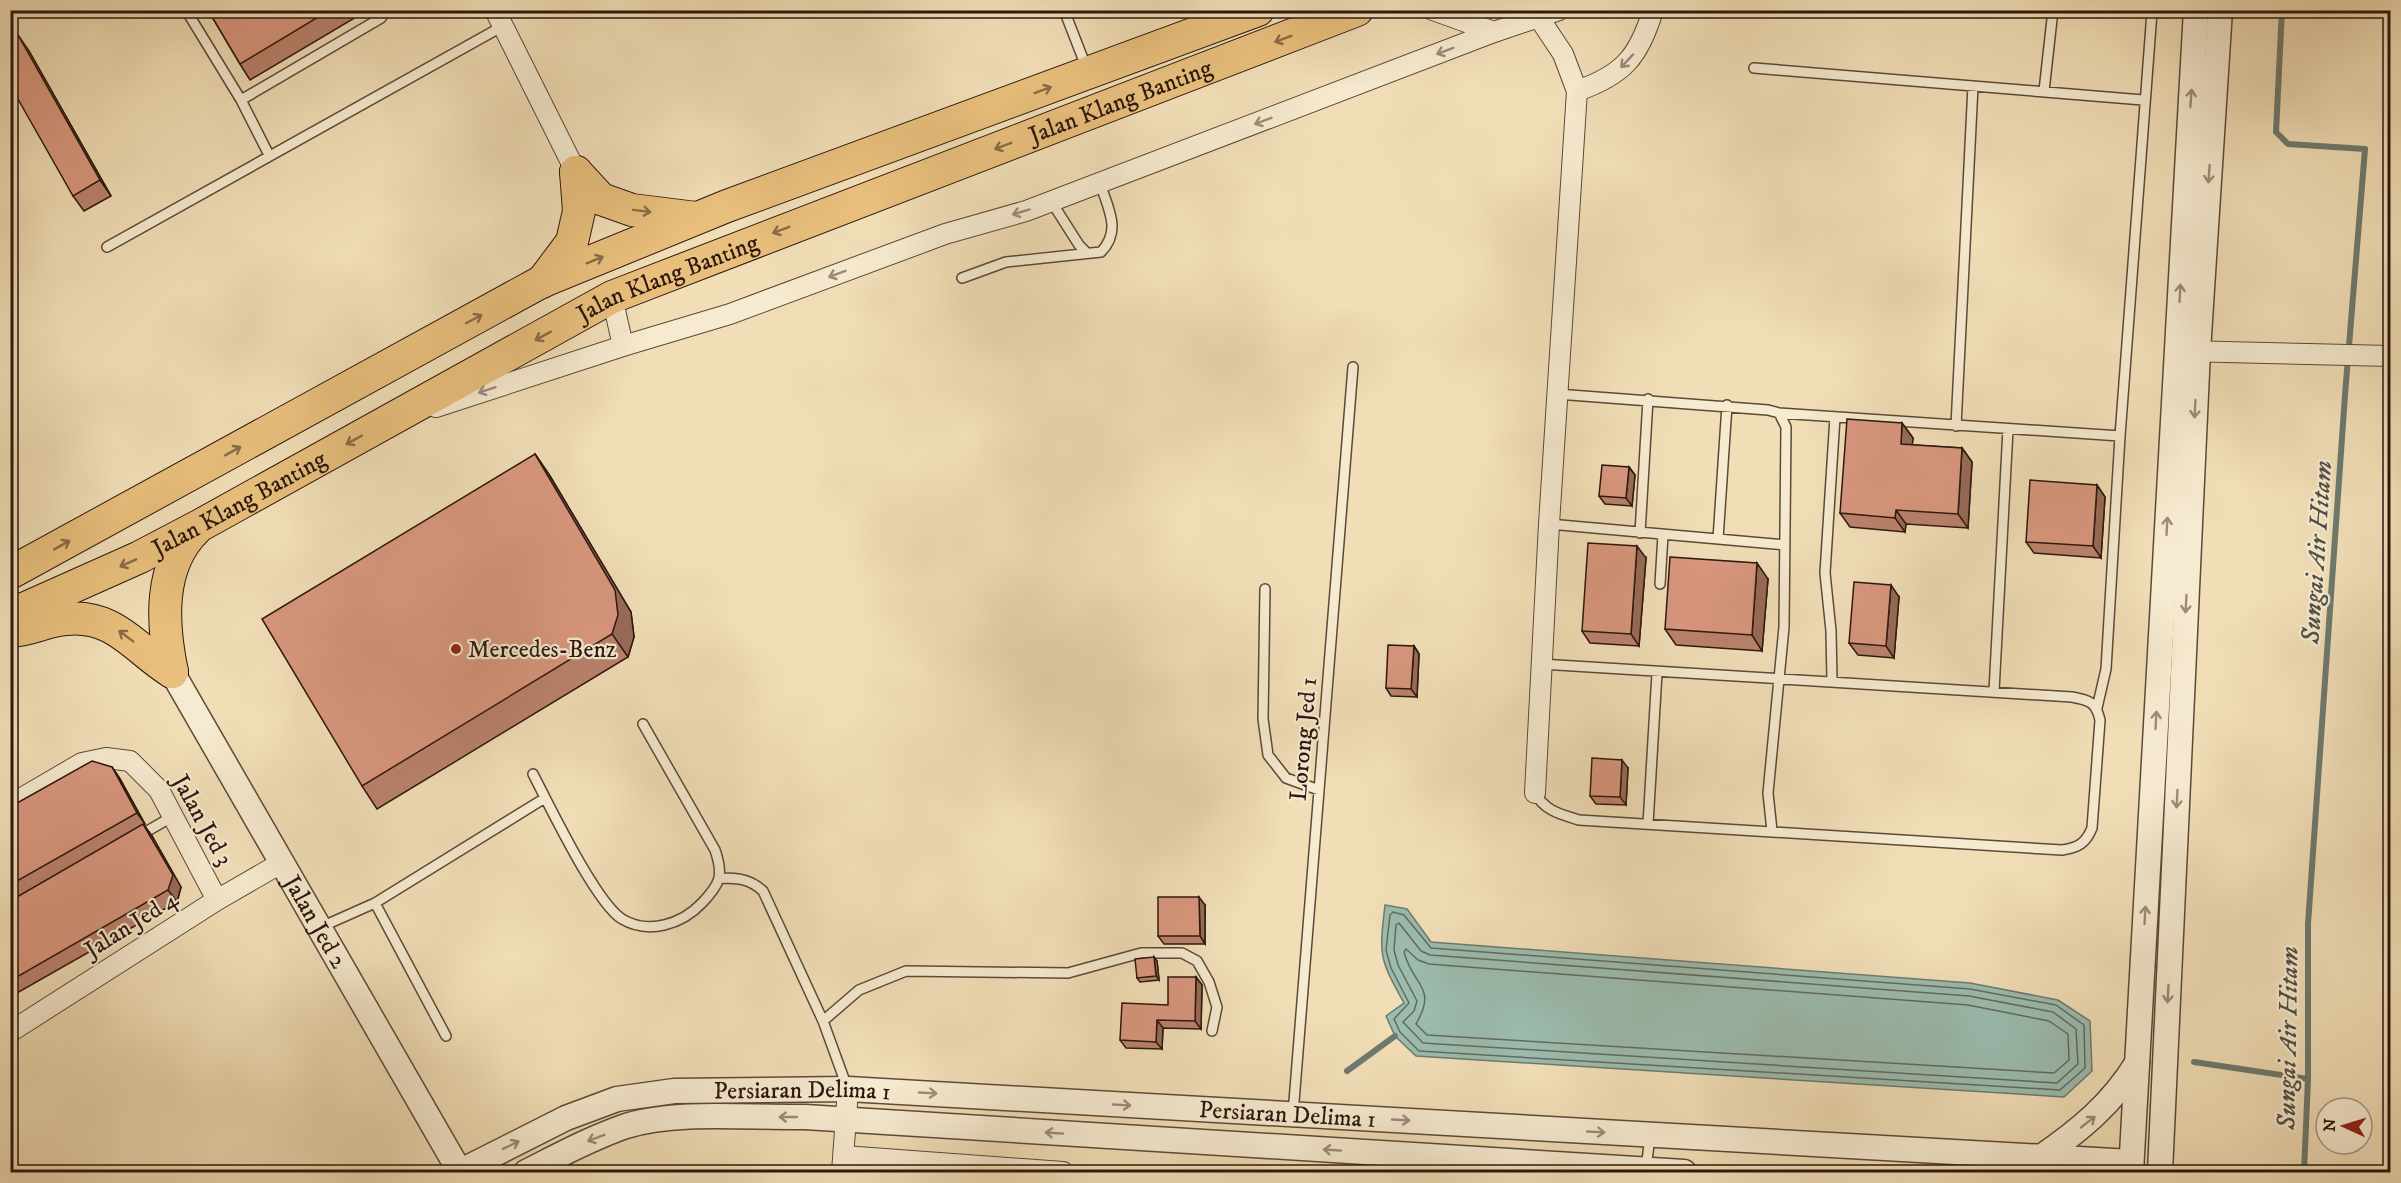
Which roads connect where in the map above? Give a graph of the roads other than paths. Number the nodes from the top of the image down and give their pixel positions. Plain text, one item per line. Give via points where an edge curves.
1 (186, 10) edge
2 (387, 10) edge
3 (1064, 10) edge
4 (1258, 10) edge
5 (1358, 10) edge
6 (1434, 10) edge
7 (1559, 10) edge
8 (1653, 10) edge
9 (2053, 10) edge
10 (2196, 10) edge
11 (2220, 10) edge
12 (2152, 12) dead end
13 (499, 18) edge
14 (1539, 18) junction
15 (1494, 32) junction
16 (1754, 68) dead end
17 (1089, 74) junction
18 (1973, 86) junction
19 (1577, 91) junction
20 (2044, 91) junction
21 (240, 100) junction
22 (2143, 100) junction
23 (928, 131) junction
24 (269, 155) junction
25 (576, 172) junction
26 (1100, 183) junction
27 (1051, 201) junction
28 (697, 218) junction
29 (107, 248) dead end
30 (1086, 252) junction
31 (962, 278) dead end
32 (541, 282) junction
33 (612, 297) junction
34 (623, 346) junction
35 (2188, 351) junction
36 (2391, 356) edge
37 (1353, 367) dead end
38 (1557, 394) junction
39 (1648, 399) junction
40 (1727, 405) junction
41 (1779, 413) junction
42 (1834, 417) junction
43 (381, 425) junction
44 (1956, 426) junction
45 (2008, 429) junction
46 (2120, 436) junction
47 (1549, 524) junction
48 (199, 526) junction
49 (1640, 533) junction
50 (1663, 535) junction
51 (1718, 539) junction
52 (1785, 545) junction
53 (10, 573) edge
54 (1660, 584) dead end
55 (1265, 589) dead end
56 (10, 615) edge
57 (10, 631) edge
58 (1542, 664) junction
59 (171, 672) junction
60 (1657, 673) junction
61 (1779, 678) junction
62 (1832, 680) junction
63 (1994, 691) junction
64 (2097, 708) junction
65 (643, 724) dead end
66 (533, 774) dead end
67 (1319, 790) junction
68 (1535, 793) joint
69 (545, 798) junction
70 (10, 805) edge
71 (175, 814) junction
72 (1648, 824) junction
73 (1772, 831) junction
74 (126, 843) edge
75 (281, 862) junction
76 (721, 878) junction
77 (218, 900) junction
78 (375, 903) junction
79 (321, 927) junction
80 (823, 1021) junction
81 (1212, 1031) dead end
82 (10, 1032) edge
83 (446, 1036) dead end
84 (2137, 1063) junction
85 (848, 1089) junction
86 (1293, 1114) junction
87 (846, 1120) junction
88 (1650, 1135) junction
89 (2041, 1157) junction
90 (843, 1164) edge
91 (2131, 1167) edge
92 (1646, 1170) junction
93 (1023, 1171) edge
94 (460, 1172) edge
95 (526, 1173) edge
96 (1063, 1173) edge
97 (1684, 1173) edge
98 (2160, 1173) edge

1 - 21 lane
2 - 21 lane via 381,18
3 - 17 lane
4 - 17 highway, Jalan Klang Banting
5 -> 33 highway, Jalan Klang Banting
6 - 15 street
7 - 14 street
8 -> 19 street via 1644,41 1626,64 1601,83
9 - 20 lane
35 -> 10 street
11 -> 35 street
12 - 22 lane
13 - 24 lane
13 - 25 street
14 - 15 street
14 - 19 street via 1563,54
15 -> 26 street
16 - 18 lane
23 -> 17 highway, Jalan Klang Banting
18 - 20 lane
18 - 44 lane
19 - 38 street
20 - 22 lane
21 - 24 lane
22 - 46 lane
23 - 28 highway, Jalan Klang Banting
23 - 33 highway via 754,218 634,264 619,275
24 - 29 lane
25 -> 28 highway via 601,199 632,210
25 - 32 highway via 579,211 572,242
26 - 27 street
26 - 30 lane via 1114,230 1111,242 1101,252
27 - 30 lane
27 -> 34 street via 945,234 730,314
32 -> 28 highway, Jalan Klang Banting
30 - 31 lane via 1006,262
53 -> 32 highway, Jalan Klang Banting
33 - 34 street
33 -> 43 highway, Jalan Klang Banting
34 -> 43 street
35 - 36 street
84 -> 35 street
35 -> 98 street
37 - 67 lane, Lorong Jed 1
38 - 39 lane
38 - 47 street
39 - 40 lane
39 - 49 lane
40 - 41 lane
40 - 51 lane
41 - 42 lane
41 - 52 lane via 1786,427
42 - 44 lane
42 - 62 lane via 1825,573
43 -> 48 highway, Jalan Klang Banting
44 - 45 lane
45 - 46 lane
45 - 63 lane
46 - 64 lane via 2106,669
47 - 49 lane
47 - 58 street
48 -> 56 highway, Jalan Klang Banting
48 - 59 highway via 179,550 170,573 164,625
49 - 50 lane
50 - 51 lane
50 - 54 lane
51 - 52 lane
52 - 61 lane
55 - 67 lane via 1263,719 1268,755 1286,778
59 -> 57 highway via 131,639 88,619 66,619
58 - 60 lane
58 - 68 street
59 - 75 street, Jalan Jed 2
60 - 61 lane
60 - 72 lane
61 - 62 lane
61 - 73 lane via 1768,793
62 - 63 lane
63 - 64 lane via 2089,700
64 - 73 lane via 2100,720 2092,828 2087,840 2075,848
65 - 76 lane via 716,850
66 - 69 lane
67 - 86 lane, Lorong Jed 1
68 - 72 lane via 1552,812 1579,820
69 - 76 lane via 603,902 623,920 668,926 695,910
69 - 78 lane
70 - 71 street, Jalan Jed 3 via 82,762 106,758 130,761 148,776
71 - 74 lane
71 - 77 street, Jalan Jed 3
72 - 73 lane
75 - 77 street, Jalan Jed 4
75 - 79 street, Jalan Jed 2
76 - 80 lane via 747,880 764,891
77 - 82 street, Jalan Jed 4
78 - 79 lane
78 - 83 lane
79 - 94 street, Jalan Jed 2
80 - 81 lane via 859,990 906,971 1068,973 1141,953 1182,953 1197,961 1209,982 1217,1007
80 - 85 lane
89 -> 84 street via 2096,1116
84 - 91 street
85 -> 86 street, Persiaran Delima 1
85 - 87 street
94 -> 85 street, Persiaran Delima 1 via 566,1118 617,1099 674,1091
86 -> 88 street, Persiaran Delima 1
87 - 90 street
92 -> 87 street, Persiaran Delima 1
87 -> 95 street, Persiaran Delima 1 via 680,1118 628,1126 581,1144
88 - 89 street, Persiaran Delima 1
88 - 92 lane
89 - 91 street, Persiaran Delima 1
90 - 93 street
92 - 97 street, Persiaran Delima 1
93 - 96 street

